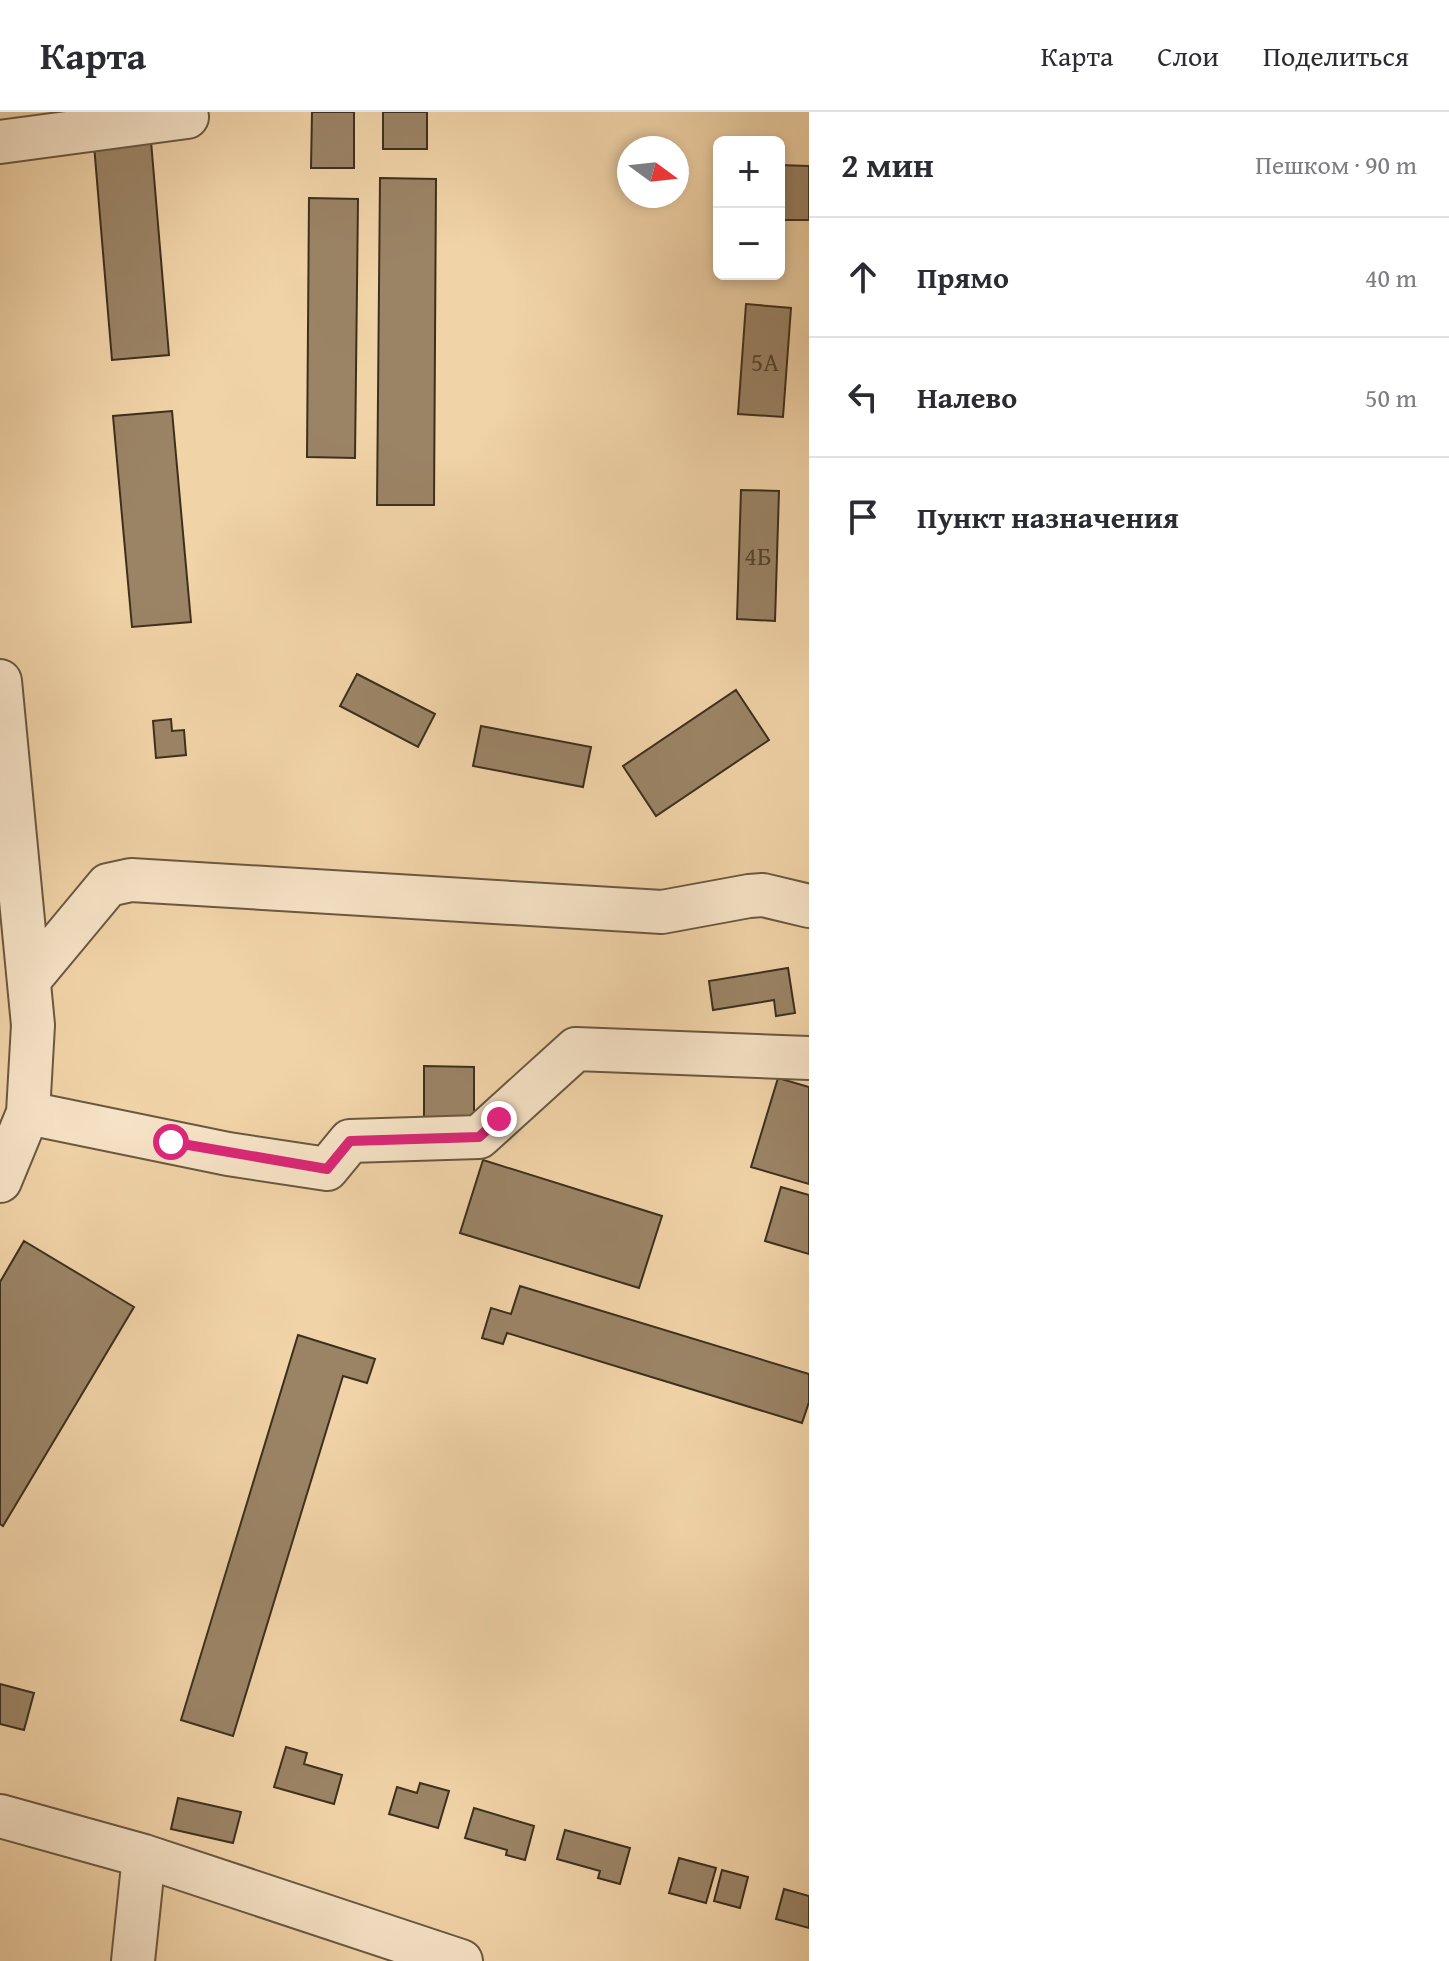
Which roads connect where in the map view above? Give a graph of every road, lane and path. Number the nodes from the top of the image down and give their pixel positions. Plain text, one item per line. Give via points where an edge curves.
1 (186, 112) edge
2 (0, 142) edge
3 (2, 693) edge
4 (809, 906) edge
5 (29, 980) junction
6 (809, 1058) edge
7 (28, 1113) junction
8 (0, 1181) edge
9 (0, 1816) edge
10 (144, 1856) junction
11 (133, 1961) edge
12 (461, 1961) edge

1 - 2 street via 187,117
3 - 5 street
4 - 5 street via 763,895 662,912 131,880 108,885
5 - 7 street via 33,1025
6 - 7 street via 576,1049 479,1137 350,1141 327,1169
7 - 8 street
9 - 10 street
10 - 11 street
10 - 12 street

